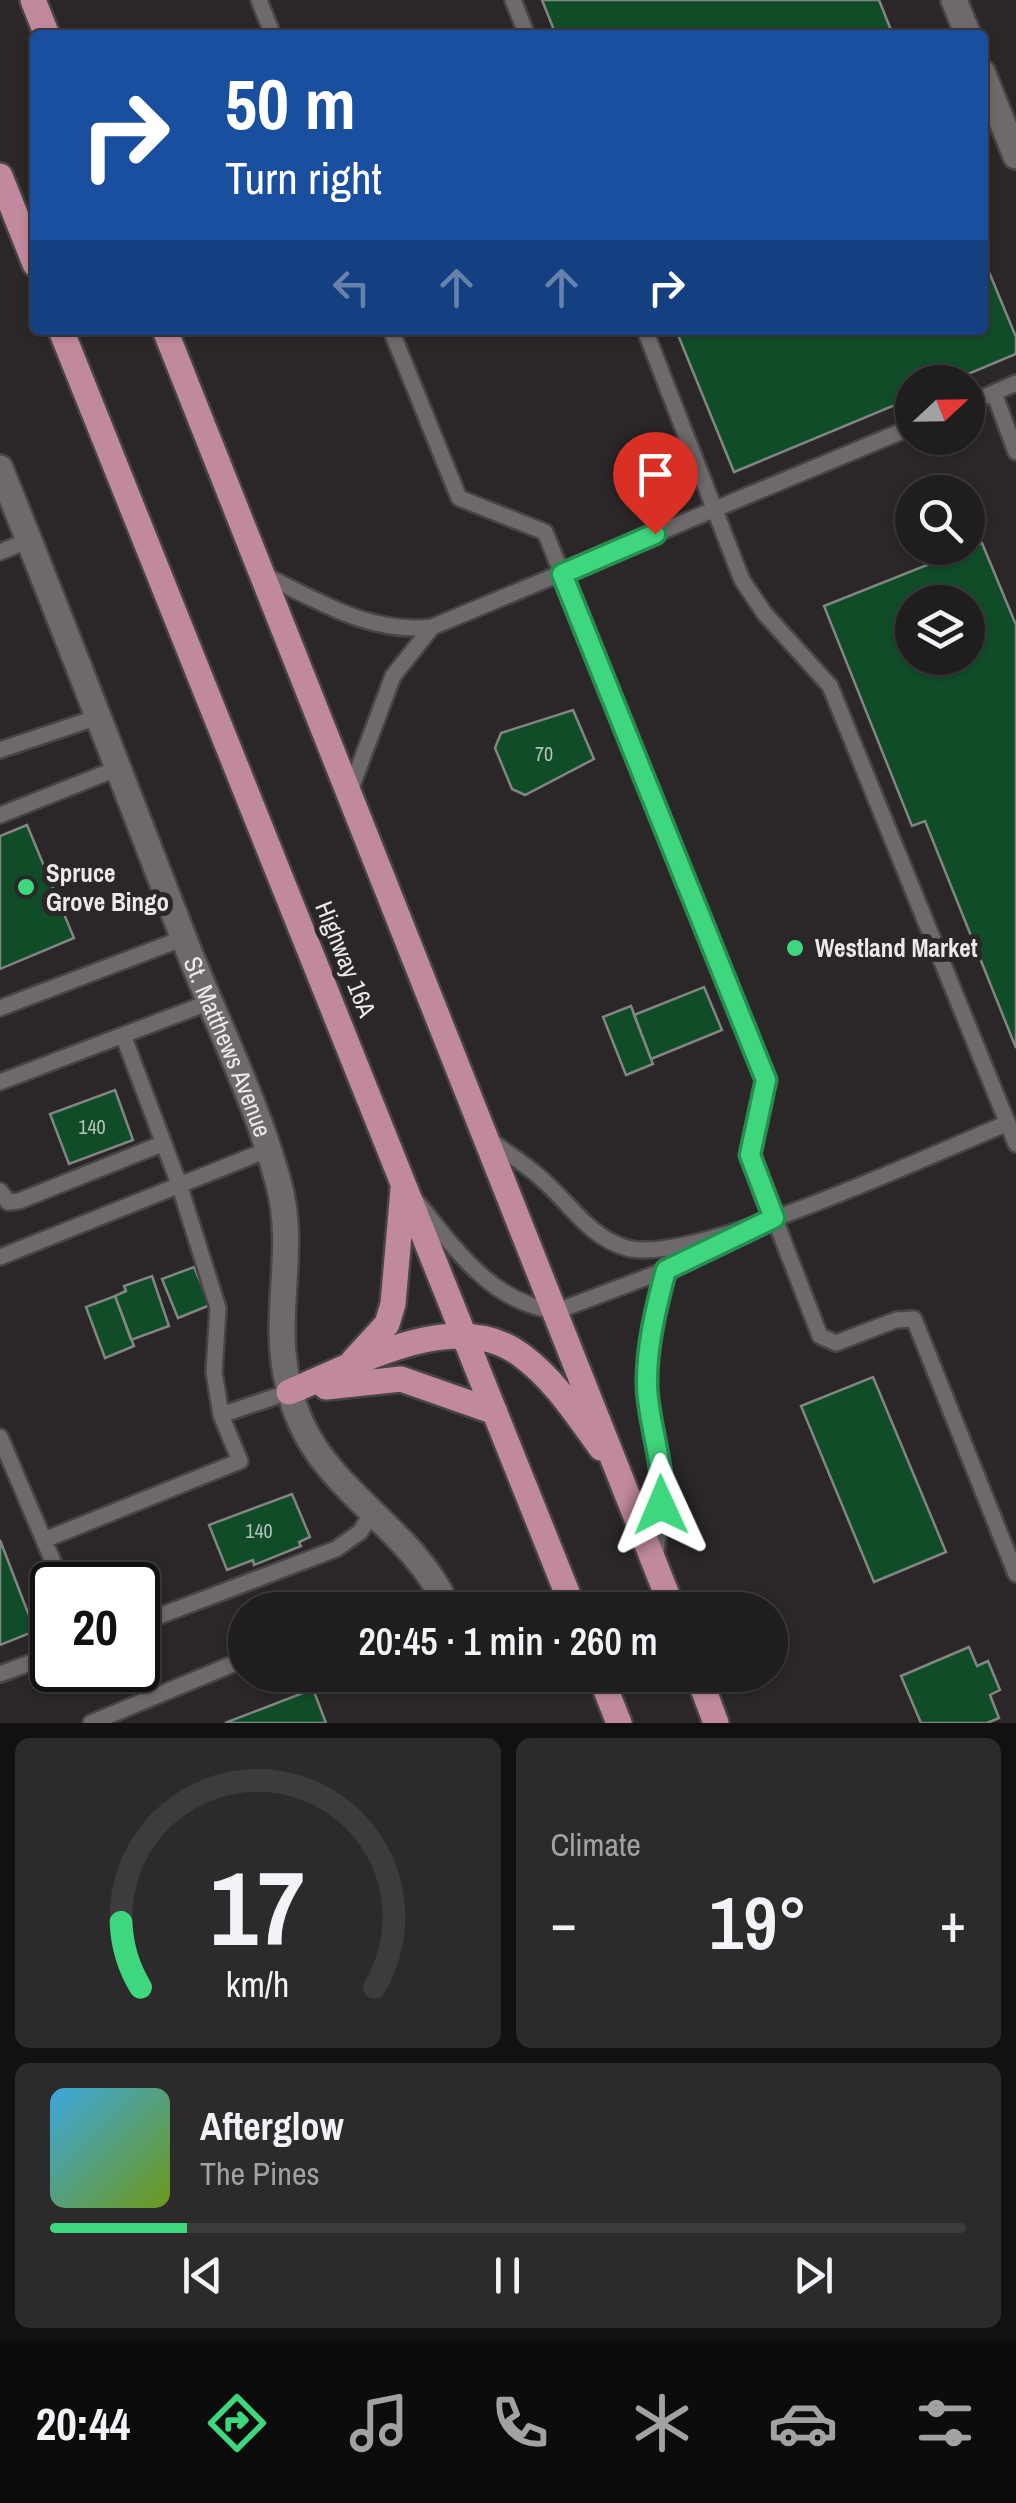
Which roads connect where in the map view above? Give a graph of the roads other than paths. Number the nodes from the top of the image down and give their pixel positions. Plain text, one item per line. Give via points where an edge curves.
1 (33, 0) edge
2 (259, 0) edge
3 (513, 0) edge
4 (954, 0) edge
5 (45, 30) edge
6 (270, 30) edge
7 (525, 30) edge
8 (966, 30) edge
9 (988, 87) edge
10 (1016, 156) edge
11 (0, 176) edge
12 (30, 251) edge
13 (64, 335) edge
14 (167, 335) edge
15 (393, 335) edge
16 (647, 335) edge
17 (1016, 384) edge
18 (994, 393) junction
19 (985, 397) edge
20 (895, 433) edge
21 (1016, 452) edge
22 (0, 468) edge
23 (716, 509) junction
24 (29, 540) junction
25 (0, 552) edge
26 (263, 574) junction
27 (562, 574) junction
28 (432, 627) junction
29 (101, 716) junction
30 (1, 749) edge
31 (122, 767) junction
32 (350, 792) junction
33 (0, 815) edge
34 (184, 938) junction
35 (210, 1002) junction
36 (0, 1008) edge
37 (123, 1035) junction
38 (0, 1082) edge
39 (1008, 1123) junction
40 (490, 1140) junction
41 (164, 1143) junction
42 (1016, 1144) edge
43 (267, 1150) junction
44 (179, 1184) junction
45 (403, 1184) junction
46 (0, 1191) edge
47 (774, 1218) junction
48 (733, 1234) junction
49 (0, 1257) edge
50 (666, 1270) junction
51 (557, 1312) junction
52 (464, 1334) junction
53 (341, 1371) junction
54 (289, 1392) junction
55 (495, 1412) junction
56 (221, 1414) junction
57 (0, 1437) edge
58 (622, 1476) junction
59 (374, 1512) junction
60 (44, 1540) junction
61 (53, 1562) edge
62 (655, 1563) junction
63 (1016, 1574) edge
64 (441, 1592) edge
65 (567, 1592) edge
66 (667, 1592) edge
67 (160, 1616) edge
68 (30, 1663) edge
69 (228, 1666) edge
70 (0, 1674) edge
71 (607, 1692) edge
72 (704, 1692) edge
73 (91, 1723) edge
74 (619, 1723) edge
75 (716, 1723) edge

1 - 5 main road
2 - 6 lane
3 - 7 lane
4 - 8 street
9 - 10 street
11 - 12 main road
13 - 45 main road, Highway 16A
14 - 26 main road
15 - 27 lane via 459,498 545,532
16 - 23 lane
17 - 18 lane
18 - 19 lane
18 - 21 lane
20 - 23 lane
22 - 24 street, St. Matthews Avenue
23 - 27 lane
23 - 39 lane via 742,580 830,686
24 - 25 lane
24 - 29 street, St. Matthews Avenue
26 - 28 lane via 372,626
26 - 32 main road
27 - 28 lane
27 - 47 lane via 766,1080 750,1155
28 - 32 lane via 393,676
29 - 30 lane
29 - 31 street, St. Matthews Avenue
31 - 33 lane
31 - 34 street, St. Matthews Avenue
32 - 40 main road
34 - 35 street, St. Matthews Avenue
34 - 36 lane
35 - 37 lane
35 - 43 street, St. Matthews Avenue
37 - 38 lane
37 - 41 lane
39 - 42 lane
39 - 47 lane
40 - 48 lane via 546,1182 592,1231 628,1248
40 - 51 main road
41 - 44 lane
41 - 46 lane via 19,1201 8,1202
43 - 44 lane
43 - 54 street, St. Matthews Avenue via 280,1189 279,1339
44 - 49 lane
44 - 56 lane via 218,1308 214,1372
45 - 51 lane via 498,1292
45 - 52 main road, Highway 16A
45 - 53 main road via 387,1324
47 - 48 lane
47 - 63 lane via 828,1342 914,1320
48 - 50 lane
50 - 51 lane
50 - 62 lane via 647,1388 664,1476
51 - 58 main road
52 - 53 main road via 399,1347
52 - 55 main road, Highway 16A
52 - 58 main road via 518,1352 541,1371
53 - 54 main road
54 - 55 main road via 401,1379
54 - 56 lane
54 - 59 street, St. Matthews Avenue via 303,1428 350,1493
55 - 65 main road, Highway 16A
56 - 60 lane via 240,1461
57 - 60 lane
58 - 62 main road
59 - 64 street, St. Matthews Avenue via 431,1570
59 - 67 lane via 336,1548
60 - 61 lane
62 - 66 main road
68 - 70 lane
69 - 73 lane
71 - 74 main road
72 - 75 main road

